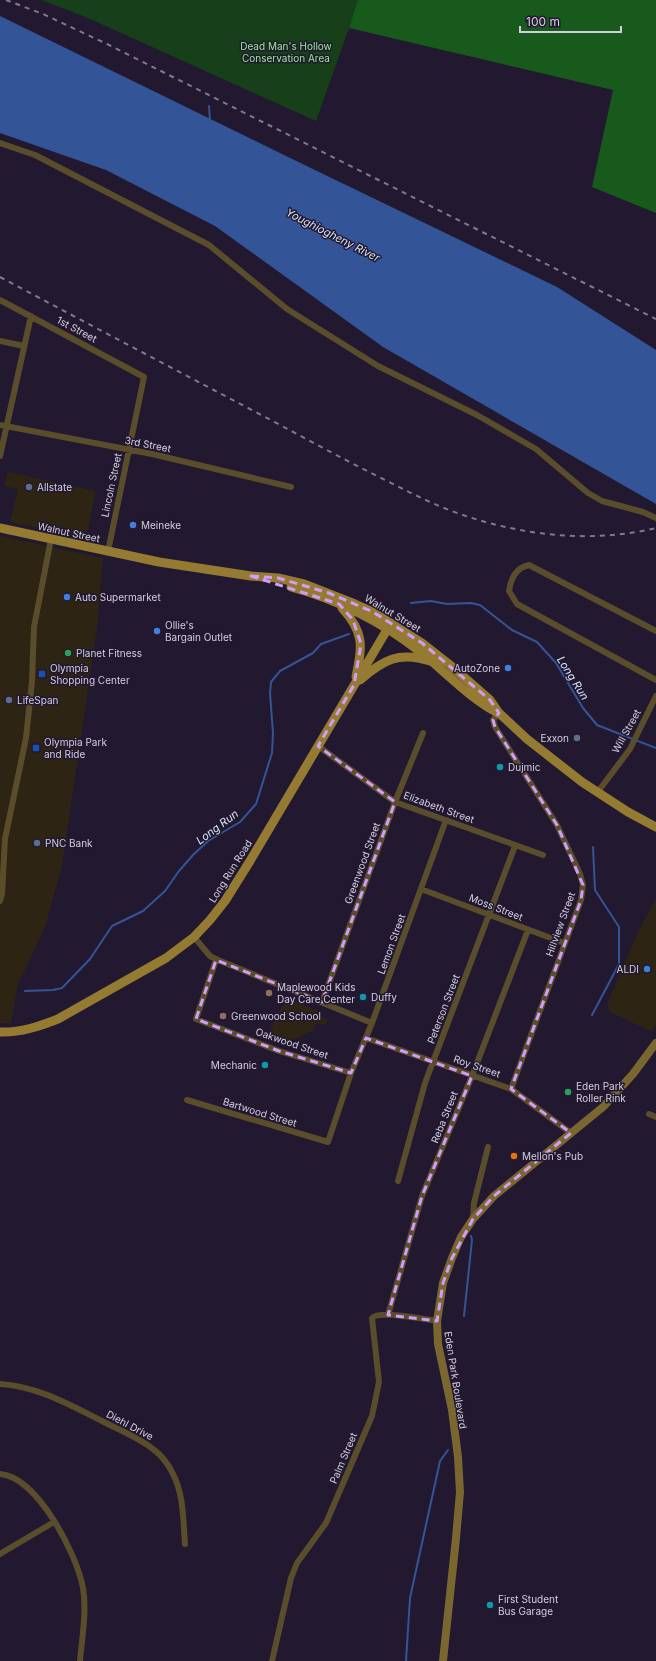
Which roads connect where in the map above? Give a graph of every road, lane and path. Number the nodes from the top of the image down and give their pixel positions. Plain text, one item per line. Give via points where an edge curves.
1 (0, 143) edge
2 (0, 300) edge
3 (31, 316) junction
4 (0, 340) edge
5 (24, 346) junction
6 (144, 377) joint
7 (3, 426) edge
8 (129, 450) junction
9 (0, 456) edge
10 (291, 487) dead end
11 (656, 518) edge
12 (0, 528) edge
13 (51, 539) junction
14 (108, 551) junction
15 (251, 576) junction
16 (339, 604) junction
17 (389, 626) junction
18 (656, 631) edge
19 (434, 662) junction
20 (656, 680) edge
21 (354, 685) junction
22 (656, 696) edge
23 (499, 713) junction
24 (423, 733) dead end
25 (318, 746) junction
26 (597, 793) junction
27 (395, 802) junction
28 (446, 820) junction
29 (656, 827) edge
30 (516, 846) junction
31 (543, 855) dead end
32 (421, 889) junction
33 (0, 901) edge
34 (490, 915) junction
35 (528, 930) junction
36 (194, 937) junction
37 (564, 943) junction
38 (216, 960) junction
39 (322, 1002) junction
40 (372, 1023) junction
41 (0, 1032) edge
42 (366, 1038) junction
43 (656, 1043) edge
44 (434, 1061) junction
45 (351, 1073) junction
46 (472, 1076) junction
47 (511, 1089) junction
48 (187, 1100) dead end
49 (649, 1114) dead end
50 (656, 1117) edge
51 (571, 1133) junction
52 (328, 1142) joint
53 (488, 1147) dead end
54 (398, 1182) dead end
55 (473, 1219) junction
56 (388, 1314) junction
57 (437, 1321) junction
58 (0, 1384) edge
59 (0, 1474) edge
60 (54, 1522) junction
61 (184, 1544) dead end
62 (0, 1554) edge
63 (80, 1661) edge
64 (272, 1661) edge
65 (443, 1661) edge

1 - 11 street via 35,155 209,245 287,309 378,366 477,415 536,449 588,493 602,501
2 - 3 street, 1st Street
3 - 5 street
3 - 6 street, 1st Street
4 - 5 street
5 - 7 street
6 - 8 street, Lincoln Street
7 - 8 street, 3rd Street
7 - 9 street
8 - 10 street, 3rd Street
8 - 14 street, Lincoln Street
12 - 13 main road, Walnut Street
13 - 14 main road, Walnut Street
13 - 33 street via 34,627 26,738 5,839
14 - 15 main road, Walnut Street via 159,562
15 - 16 main road, Walnut Street via 296,588
15 - 17 main road, Walnut Street via 278,578 304,584 355,604
16 - 17 main road, Walnut Street
16 - 21 main road via 353,620 361,644
17 - 19 main road, Walnut Street
17 - 21 main road, Long Run Road
17 - 23 main road, Walnut Street via 422,643 450,665 490,700
18 - 20 street via 529,565 518,569 511,581 509,591 517,604
19 - 21 main road via 418,657 387,660 373,668
19 - 23 main road, Walnut Street via 485,706
21 - 25 main road, Long Run Road
22 - 26 street, Will Street via 630,749
23 - 26 main road, Walnut Street via 548,756
23 - 37 street, Hillview Street via 493,720 495,727 557,826 580,874 583,893
24 - 27 street, Greenwood Street
25 - 27 street, Elizabeth Street
25 - 36 main road, Long Run Road via 225,901
26 - 29 main road, Walnut Street
27 - 28 street, Elizabeth Street
27 - 39 street, Greenwood Street
28 - 30 street, Elizabeth Street
28 - 32 street, Lemon Street
30 - 31 street, Elizabeth Street
30 - 34 street, Peterson Street
32 - 34 street, Moss Street
32 - 40 street, Lemon Street
34 - 35 street, Moss Street
34 - 44 street, Peterson Street
35 - 37 street, Moss Street
35 - 46 street, Reba Street
36 - 38 street
36 - 41 main road, Long Run Road via 142,973 58,1019 27,1030
37 - 47 street, Hillview Street
38 - 39 street
38 - 45 street, Oakwood Street via 196,1019 279,1051
39 - 40 street
40 - 42 street, Lemon Street
42 - 44 street, Roy Street
42 - 45 street, Lemon Street
43 - 51 main road, Eden Park Boulevard via 634,1074 603,1107
44 - 46 street, Roy Street
44 - 54 street, Peterson Street via 425,1083
45 - 52 street, Lemon Street
46 - 47 street, Roy Street
46 - 56 street, Reba Street via 422,1196
47 - 51 street, Roy Street
48 - 52 street, Bartwood Street
49 - 50 street
51 - 55 main road, Eden Park Boulevard via 494,1196
53 - 55 street via 474,1203
55 - 57 main road, Eden Park Boulevard via 452,1258 443,1283
56 - 57 street, Palm Street
56 - 64 street, Palm Street via 373,1316 371,1320 379,1382 372,1416 326,1523 297,1563 291,1578
57 - 65 main road, Eden Park Boulevard via 438,1344 452,1410 460,1492
58 - 61 street, Diehl Drive via 33,1390 60,1400 153,1449 164,1459 181,1492
59 - 60 street via 27,1487
60 - 62 street
60 - 63 street via 75,1560 83,1588

